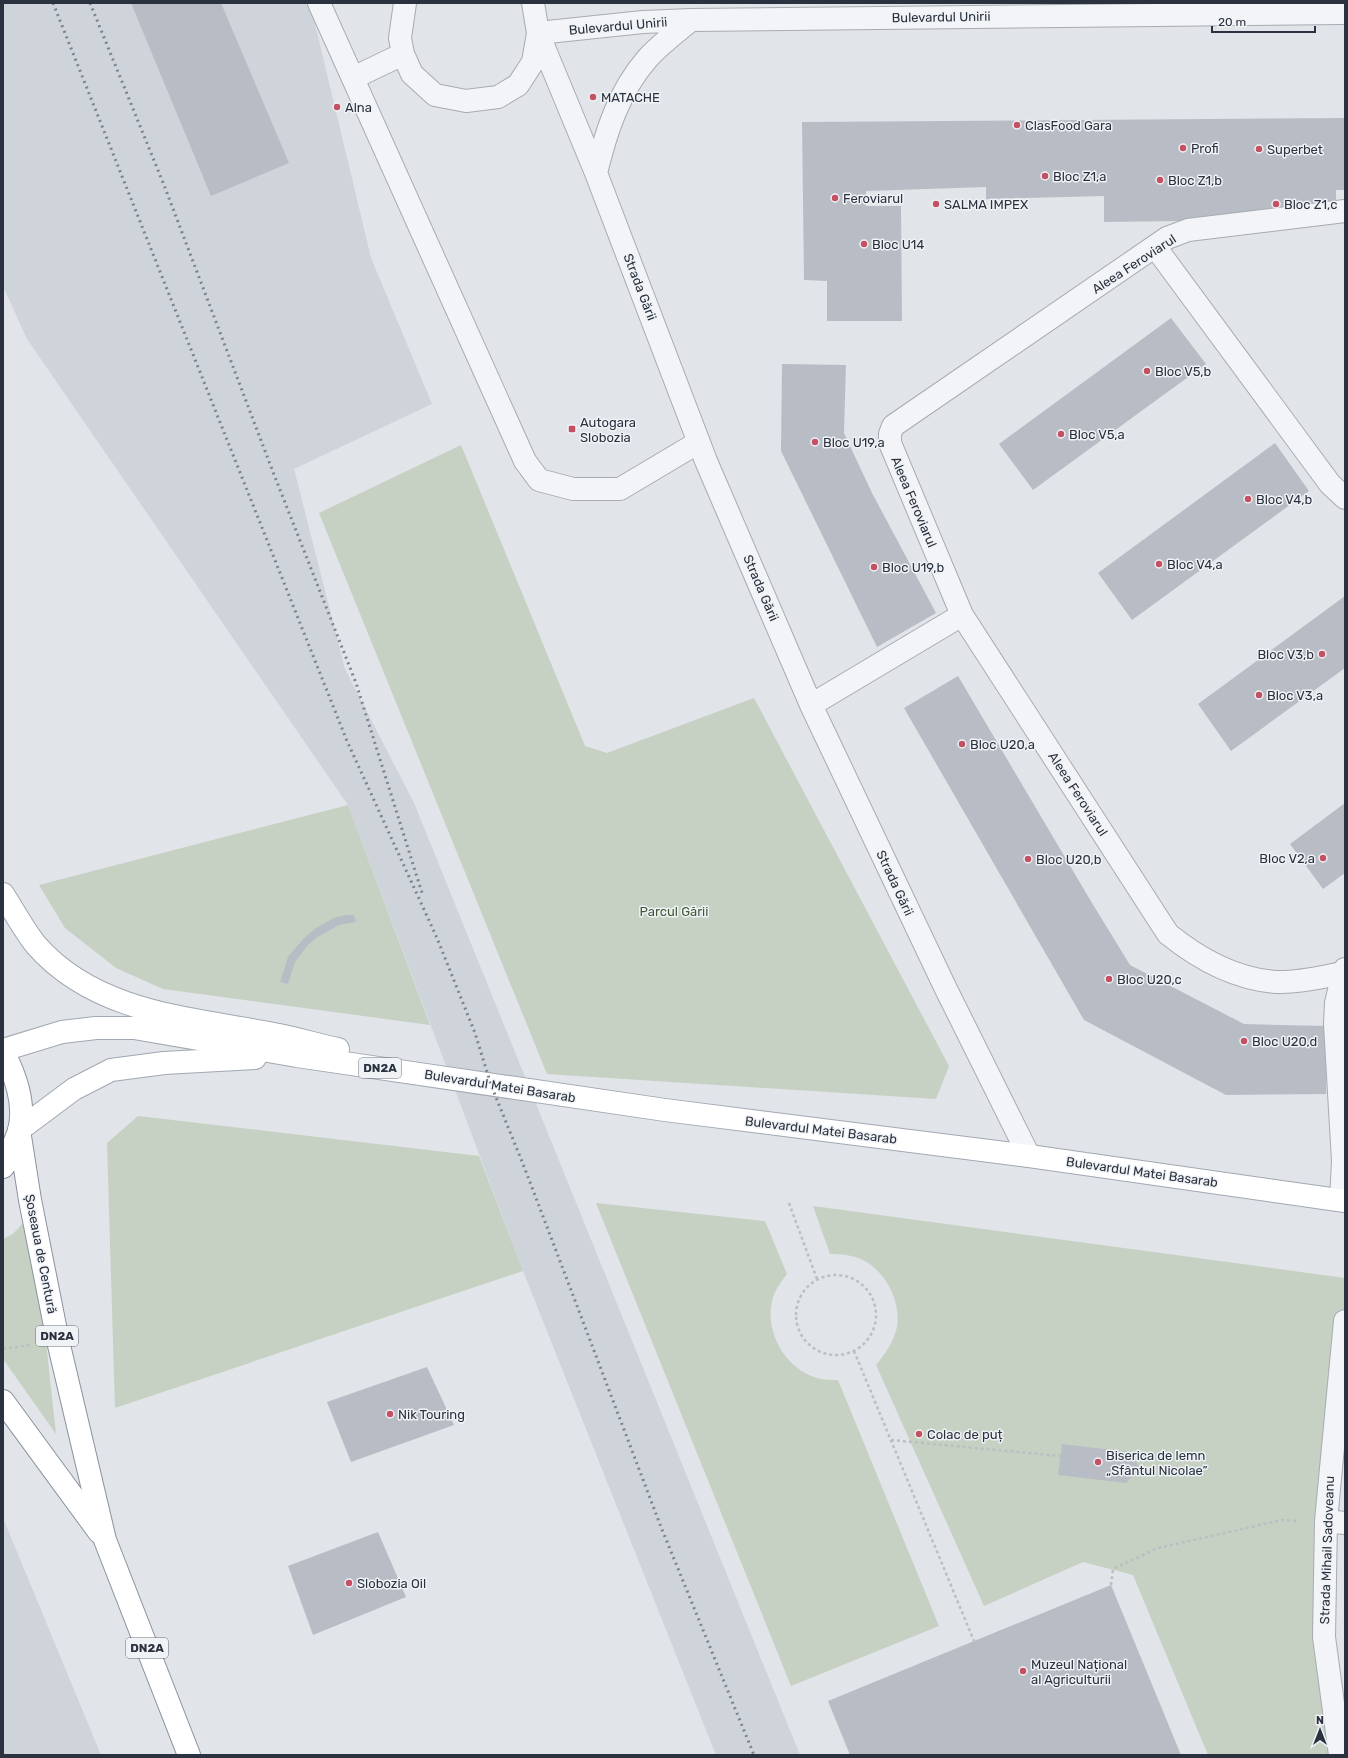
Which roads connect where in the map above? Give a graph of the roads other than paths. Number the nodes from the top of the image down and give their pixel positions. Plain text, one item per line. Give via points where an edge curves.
1 (319, 3) edge
2 (406, 3) edge
3 (533, 3) edge
4 (1345, 13) edge
5 (691, 20) junction
6 (538, 33) junction
7 (403, 54) junction
8 (353, 78) junction
9 (596, 173) junction
10 (1345, 211) edge
11 (1156, 248) junction
12 (699, 442) junction
13 (1345, 498) edge
14 (962, 615) junction
15 (811, 705) junction
16 (3, 894) edge
17 (1344, 971) edge
18 (3, 1050) edge
19 (297, 1056) junction
20 (464, 1080) junction
21 (19, 1130) junction
22 (1028, 1156) junction
23 (3, 1167) edge
24 (1343, 1200) edge
25 (1345, 1321) edge
26 (3, 1401) edge
27 (1335, 1522) edge
28 (105, 1540) junction
29 (189, 1755) edge
30 (1340, 1755) edge

1 - 8 street
2 - 7 street via 400,38
3 - 6 street, Strada Gării
4 - 5 street, Bulevardul Unirii
5 - 6 street, Bulevardul Unirii via 643,22
5 - 9 street via 648,58 629,84 604,139
6 - 7 street via 533,62 518,85 498,96 466,101 435,95 412,74
6 - 9 street, Strada Gării
7 - 8 street
8 - 12 street via 525,461 539,480 573,489 620,488
9 - 12 street, Strada Gării
10 - 11 street, Aleea Feroviarul via 1188,230 1167,238
11 - 13 street via 1330,484
11 - 14 street, Aleea Feroviarul via 893,426 890,443 894,456
12 - 15 street, Strada Gării
14 - 15 street
14 - 17 street, Aleea Feroviarul via 1168,934 1218,967 1246,977 1276,982 1303,980
15 - 22 street, Strada Gării
16 - 20 main road via 36,945 63,970 93,989 127,1004 175,1016 279,1035
17 - 24 street, Aleea Feroviarul via 1336,1003 1335,1024
18 - 19 main road, Bulevardul Matei Basarab via 62,1032 96,1028 134,1028
18 - 21 main road, DN2A via 15,1074 21,1102
19 - 20 main road, Bulevardul Matei Basarab / DN2A
19 - 21 main road, Bulevardul Matei Basarab via 164,1063 111,1070 74,1089
20 - 22 main road, Bulevardul Matei Basarab via 665,1110
21 - 23 main road, DN2A
21 - 28 main road, Șoseaua de Centură / DN2A via 58,1341
22 - 24 main road, Bulevardul Matei Basarab
25 - 27 street, Strada Mihail Sadoveanu
26 - 28 main road, Șoseaua de Centură / DN2A
27 - 30 street, Strada Mihail Sadoveanu via 1324,1637
28 - 29 main road, Șoseaua de Centură / DN2A

